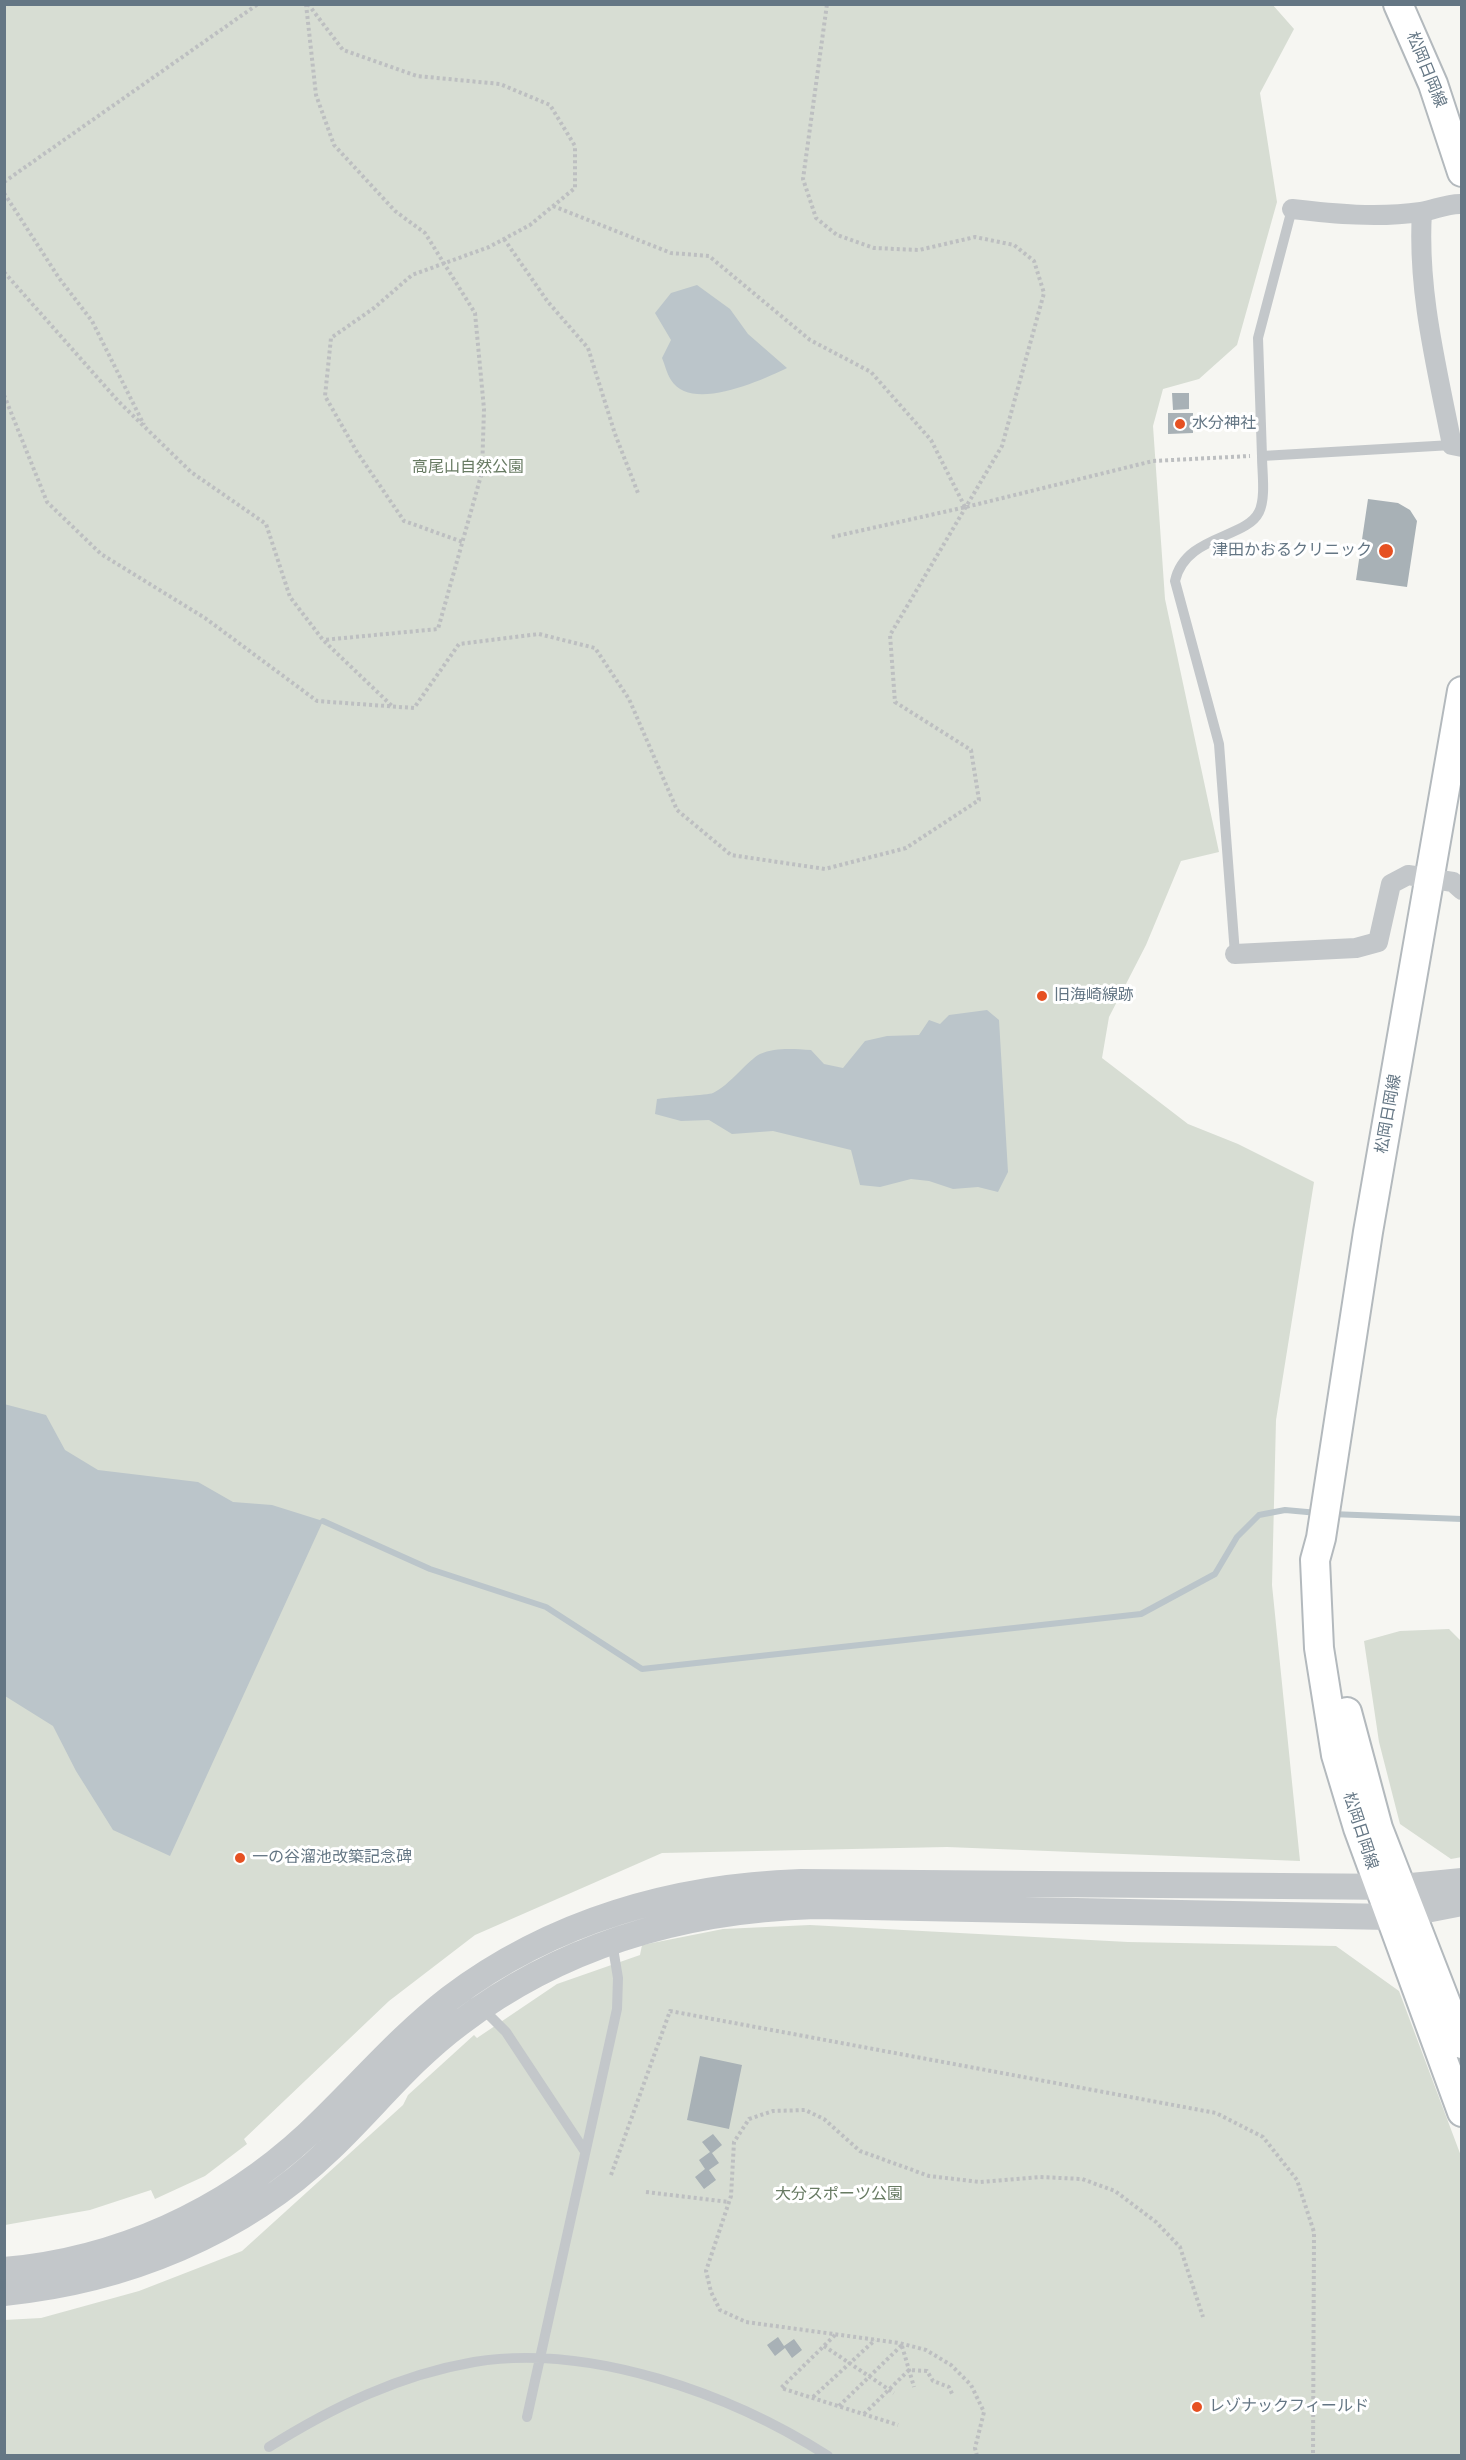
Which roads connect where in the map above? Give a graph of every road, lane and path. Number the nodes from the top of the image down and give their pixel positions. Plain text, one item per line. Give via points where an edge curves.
1 (258, 4) edge
2 (307, 4) edge
3 (827, 4) edge
4 (1398, 4) edge
5 (1461, 172) edge
6 (4, 182) edge
7 (4, 193) edge
8 (1461, 204) edge
9 (553, 206) junction
10 (1292, 209) joint
11 (1422, 212) junction
12 (504, 239) junction
13 (444, 263) junction
14 (4, 272) edge
15 (4, 395) edge
16 (146, 428) junction
17 (1457, 446) edge
18 (1262, 456) junction
19 (638, 493) dead end
20 (966, 507) junction
21 (832, 537) dead end
22 (463, 542) junction
23 (323, 640) junction
24 (1461, 691) edge
25 (393, 706) junction
26 (1456, 764) edge
27 (1431, 878) junction
28 (1461, 890) edge
29 (1235, 954) joint
30 (1461, 1881) edge
31 (1390, 1887) junction
32 (1461, 1903) edge
33 (1401, 1915) junction
34 (612, 1942) junction
35 (481, 2007) junction
36 (1461, 2044) edge
37 (1461, 2112) edge
38 (584, 2150) junction
39 (611, 2175) dead end
40 (646, 2192) dead end
41 (729, 2202) junction
42 (4, 2270) edge
43 (4, 2294) edge
44 (1203, 2317) dead end
45 (836, 2334) junction
46 (875, 2340) junction
47 (903, 2345) junction
48 (824, 2346) junction
49 (539, 2360) junction
50 (850, 2363) junction
51 (909, 2370) junction
52 (870, 2377) junction
53 (914, 2387) dead end
54 (889, 2390) junction
55 (894, 2393) dead end
56 (952, 2396) dead end
57 (813, 2398) junction
58 (839, 2406) junction
59 (864, 2414) junction
60 (527, 2417) dead end
61 (898, 2425) dead end
62 (269, 2447) dead end
63 (828, 2456) edge
64 (977, 2456) edge
65 (1313, 2456) edge

1 - 6 path
2 - 9 path via 342,50 417,76 500,84 550,105 575,146 575,188
2 - 13 path via 316,95 334,145 394,211 424,233
3 - 20 path via 803,179 816,218 837,235 874,248 919,250 975,237 1014,245 1034,261 1044,293 1002,446
4 - 5 main road, 松岡日岡線 via 1433,84
7 - 16 path via 92,321
8 - 11 street
9 - 12 path
9 - 20 path via 671,253 709,256 810,340 871,372 931,440
10 - 11 street via 1355,216
10 - 18 lane via 1258,338
11 - 17 street via 1422,286
12 - 13 path
12 - 19 path via 588,348
13 - 22 path via 476,313 484,409 482,472
13 - 22 path via 412,275 331,338 325,396 404,521
14 - 16 path
15 - 25 path via 47,502 101,554 205,618 317,701
16 - 23 path via 191,472 266,524 291,597
17 - 18 lane
18 - 20 path via 1153,461
18 - 29 lane via 1260,509 1255,519 1202,546 1179,566 1175,581 1219,744
20 - 21 path
20 - 25 path via 890,635 895,702 971,750 980,800 906,848 825,870 731,855 677,810 629,699 595,648 540,634 459,644 414,708
22 - 23 path via 438,629
23 - 25 path
24 - 26 main road, 松岡日岡線
26 - 27 main road, 松岡日岡線
27 - 28 street via 1453,882
27 - 29 street via 1407,875 1391,884 1378,942 1356,948
27 - 31 main road, 松岡日岡線 via 1368,1232 1321,1538 1331,1561 1336,1705 1378,1828
30 - 31 street
31 - 33 main road, 松岡日岡線
31 - 42 street via 801,1882 708,1889 625,1908 540,1943 451,1998 390,2050 297,2144 256,2177 205,2209 164,2230 113,2248 63,2262
32 - 33 street
33 - 34 street via 780,1907 699,1917
33 - 36 main road, 松岡日岡線
33 - 37 main road, 松岡日岡線
34 - 35 street via 549,1968
34 - 38 lane via 618,1978 617,2009
35 - 38 lane via 506,2032
35 - 43 street via 413,2061 320,2158 225,2225 134,2267 60,2286
38 - 49 lane
39 - 65 path via 670,2011 1216,2113 1263,2137 1298,2180 1314,2232
40 - 41 path
41 - 44 path via 734,2142 749,2119 773,2111 805,2110 825,2119 860,2151 929,2176 980,2182 1040,2176 1083,2179 1115,2191 1156,2222 1180,2247
41 - 45 path via 706,2271 720,2310 746,2322
45 - 46 path
45 - 48 path
46 - 47 path
46 - 50 path
47 - 51 path
47 - 52 path
47 - 64 path via 926,2350 951,2365 971,2385 984,2412 975,2448
48 - 50 path
48 - 57 path via 781,2388
49 - 60 lane
49 - 62 lane via 475,2362 407,2379 335,2409
49 - 63 lane via 611,2368 679,2386 798,2436
50 - 52 path
50 - 57 path
51 - 53 path
51 - 54 path
51 - 56 path via 927,2371 933,2381 949,2387
52 - 54 path
52 - 58 path
54 - 55 path
54 - 59 path
57 - 58 path
58 - 59 path
59 - 61 path

